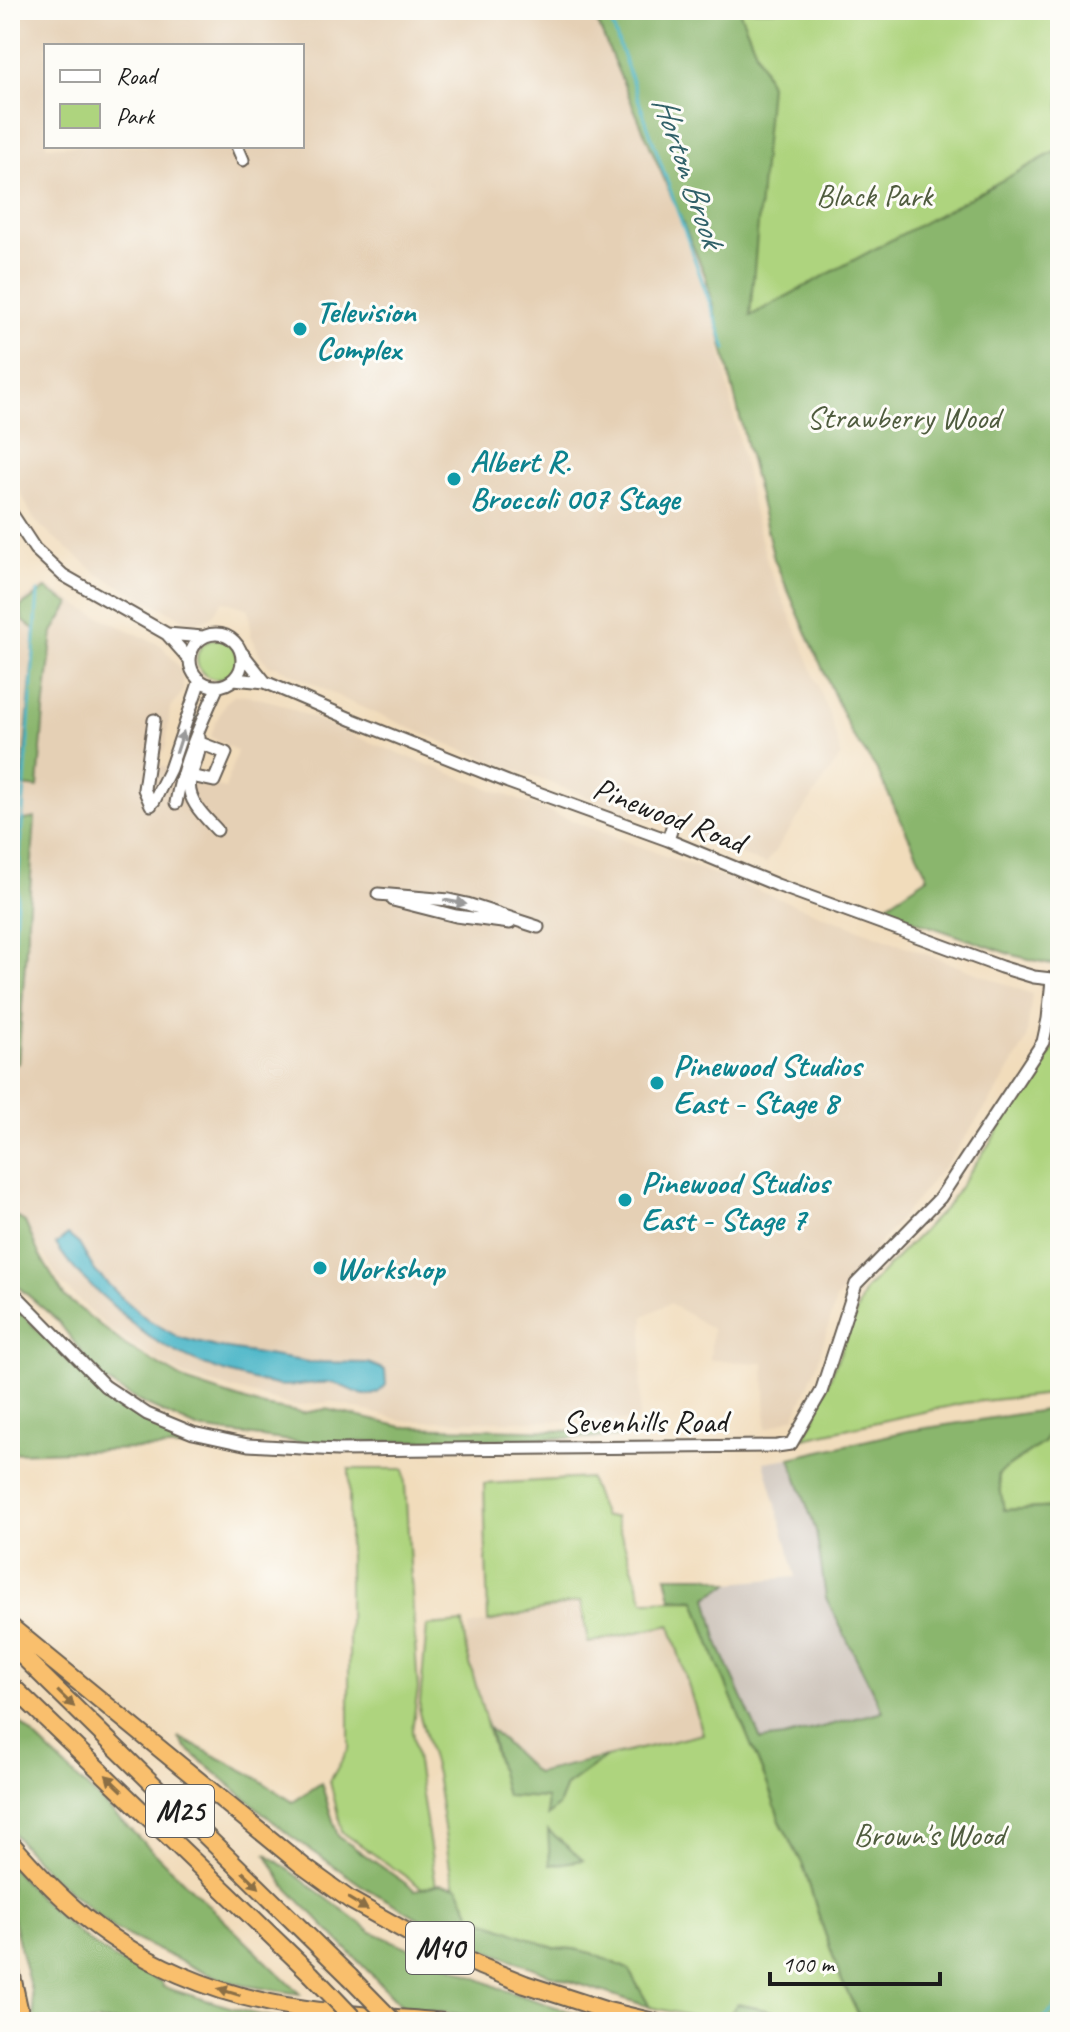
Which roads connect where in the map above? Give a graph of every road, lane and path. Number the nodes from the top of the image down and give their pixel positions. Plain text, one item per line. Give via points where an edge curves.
1 (238, 148) edge
2 (243, 160) dead end
3 (10, 511) edge
4 (167, 634) junction
5 (203, 637) junction
6 (242, 653) junction
7 (190, 660) junction
8 (234, 679) junction
9 (200, 680) junction
10 (265, 682) junction
11 (218, 686) junction
12 (154, 720) dead end
13 (199, 729) junction
14 (200, 743) junction
15 (191, 776) junction
16 (176, 803) dead end
17 (674, 821) dead end
18 (217, 830) dead end
19 (668, 840) junction
20 (378, 894) joint
21 (1056, 980) edge
22 (10, 1289) edge
23 (10, 1626) edge
24 (10, 1644) edge
25 (10, 1684) edge
26 (10, 1842) edge
27 (10, 1967) edge
28 (22, 2022) edge
29 (357, 2022) edge
30 (394, 2022) edge
31 (444, 2022) edge
32 (654, 2022) edge

1 - 2 street
3 - 4 street via 35,549 63,575
4 - 5 street
4 - 7 street
5 - 6 street via 225,635
5 - 7 street
6 - 8 street
6 - 10 street, Pinewood Road
7 - 9 street
8 - 10 street, Pinewood Road
8 - 11 street
9 - 11 street
12 -> 9 street via 144,789 152,803 170,769
10 - 19 street, Pinewood Road via 508,782
11 - 13 street
13 - 14 street
13 - 16 street
14 - 15 street
14 - 15 street via 226,753 214,781
15 - 18 street via 194,804
17 - 19 street
19 - 21 street, Pinewood Road via 1001,967
20 -> 20 street via 449,900 538,927 456,916
21 - 22 street, Sevenhills Road via 1043,1042 940,1198 856,1284 821,1392 791,1444 337,1450 248,1445 193,1433 147,1414 105,1386
23 -> 32 highway, M40 via 350,1900 503,1976
24 -> 30 highway, M25, bridge
29 -> 25 highway, M25, bridge
31 -> 26 highway via 314,2011 190,1979 130,1949 88,1919
27 - 28 highway

